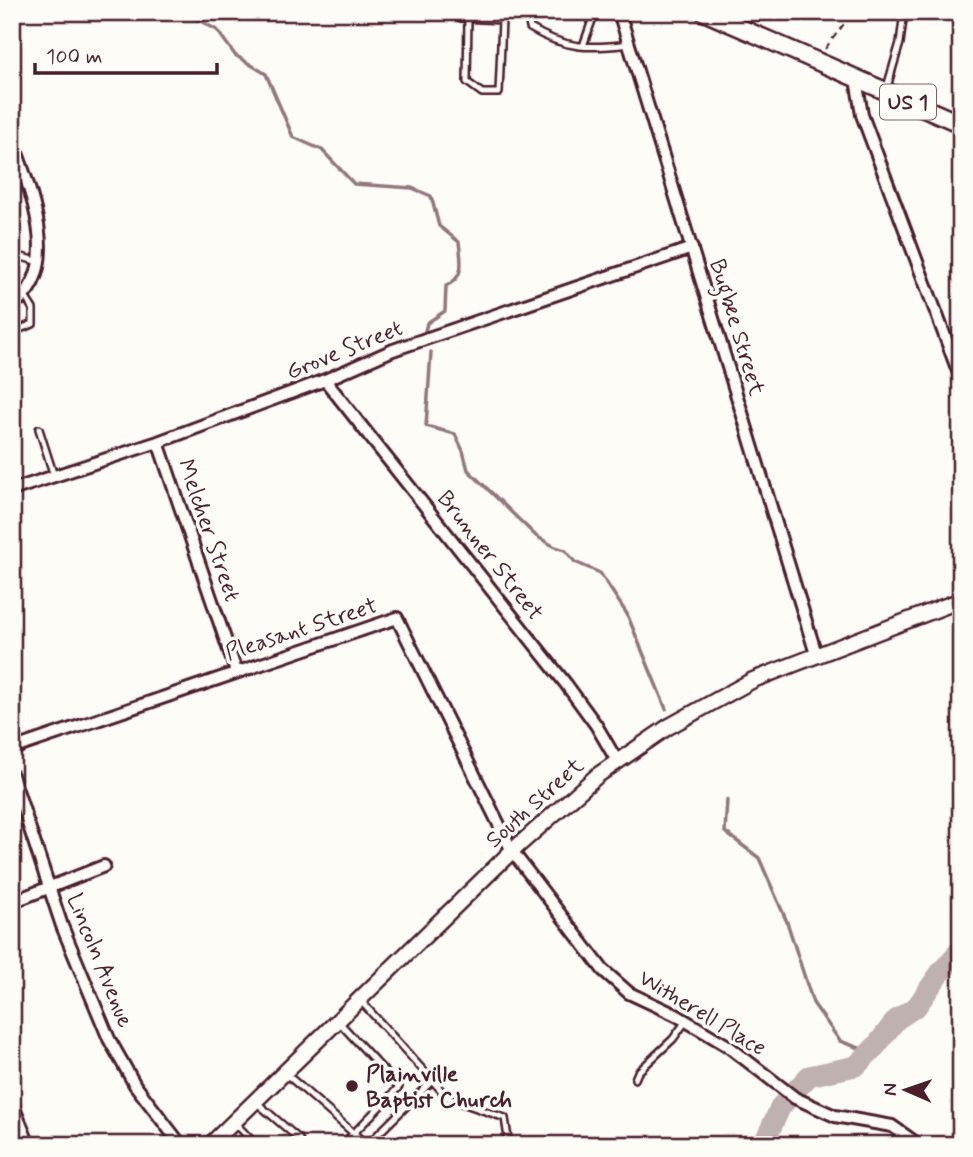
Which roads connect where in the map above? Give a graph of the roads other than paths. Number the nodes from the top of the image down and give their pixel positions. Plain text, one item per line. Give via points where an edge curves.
1 (461, 12) edge
2 (527, 12) edge
3 (595, 12) edge
4 (619, 12) edge
5 (704, 12) edge
6 (904, 12) edge
7 (468, 18) junction
8 (629, 44) junction
9 (583, 47) junction
10 (856, 79) junction
11 (885, 92) junction
12 (961, 124) edge
13 (12, 139) edge
14 (692, 248) junction
15 (12, 254) edge
16 (39, 262) junction
17 (24, 295) junction
18 (12, 305) edge
19 (12, 332) edge
20 (961, 379) edge
21 (325, 380) junction
22 (39, 429) dead end
23 (158, 442) junction
24 (54, 476) junction
25 (12, 489) edge
26 (961, 600) edge
27 (816, 654) junction
28 (236, 671) junction
29 (12, 749) edge
30 (617, 761) junction
31 (12, 775) edge
32 (512, 852) junction
33 (104, 866) dead end
34 (50, 887) junction
35 (12, 902) edge
36 (360, 1000) junction
37 (338, 1021) junction
38 (686, 1021) junction
39 (285, 1073) junction
40 (431, 1079) junction
41 (635, 1079) dead end
42 (256, 1102) junction
43 (12, 1103) edge
44 (234, 1122) junction
45 (354, 1133) junction
46 (29, 1145) edge
47 (181, 1145) edge
48 (210, 1145) edge
49 (256, 1145) edge
50 (301, 1145) edge
51 (345, 1145) edge
52 (367, 1145) edge
53 (502, 1145) edge
54 (919, 1145) edge

1 - 7 lane via 461,18
2 - 9 lane via 530,28 551,40
3 - 9 lane
4 - 8 street, Bugbee Street
5 - 10 main road, US 1
6 - 11 lane
7 - 7 lane via 502,20 499,93 482,93 467,82
8 - 9 lane
8 - 14 street, Bugbee Street
10 - 11 main road, US 1
10 - 20 street via 862,115
11 - 12 main road, US 1
13 - 16 street via 34,202
14 - 21 street, Grove Street via 393,351
14 - 27 street, Bugbee Street
15 - 16 lane
16 - 17 street via 33,285
17 - 18 street
17 - 19 lane via 33,309 33,324
21 - 23 street, Grove Street
21 - 30 street, Brunner Street via 574,695
22 - 24 lane
23 - 24 street, Grove Street
23 - 28 street, Melcher Street
24 - 25 street, Grove Street
26 - 27 main road, South Street
27 - 30 main road, South Street via 726,694
28 - 29 street, Pleasant Street
28 - 32 street, Pleasant Street via 397,618
30 - 32 main road, South Street
31 - 34 street, Lincoln Avenue
32 - 36 main road, South Street
32 - 38 street, Witherell Place via 615,982
33 - 34 street
34 - 35 street
34 - 47 street, Lincoln Avenue via 117,1054
36 - 37 main road, South Street
36 - 40 lane
37 - 39 main road, South Street
37 - 45 lane via 400,1087
38 - 41 lane
38 - 54 street, Witherell Place via 792,1095 835,1116 892,1126
39 - 42 main road, South Street
39 - 45 lane
40 - 52 lane
40 - 53 lane via 448,1098 505,1118 508,1138
42 - 44 main road, South Street
42 - 50 lane
43 - 46 street
44 - 48 main road, South Street
44 - 49 lane
45 - 51 lane
45 - 52 lane

